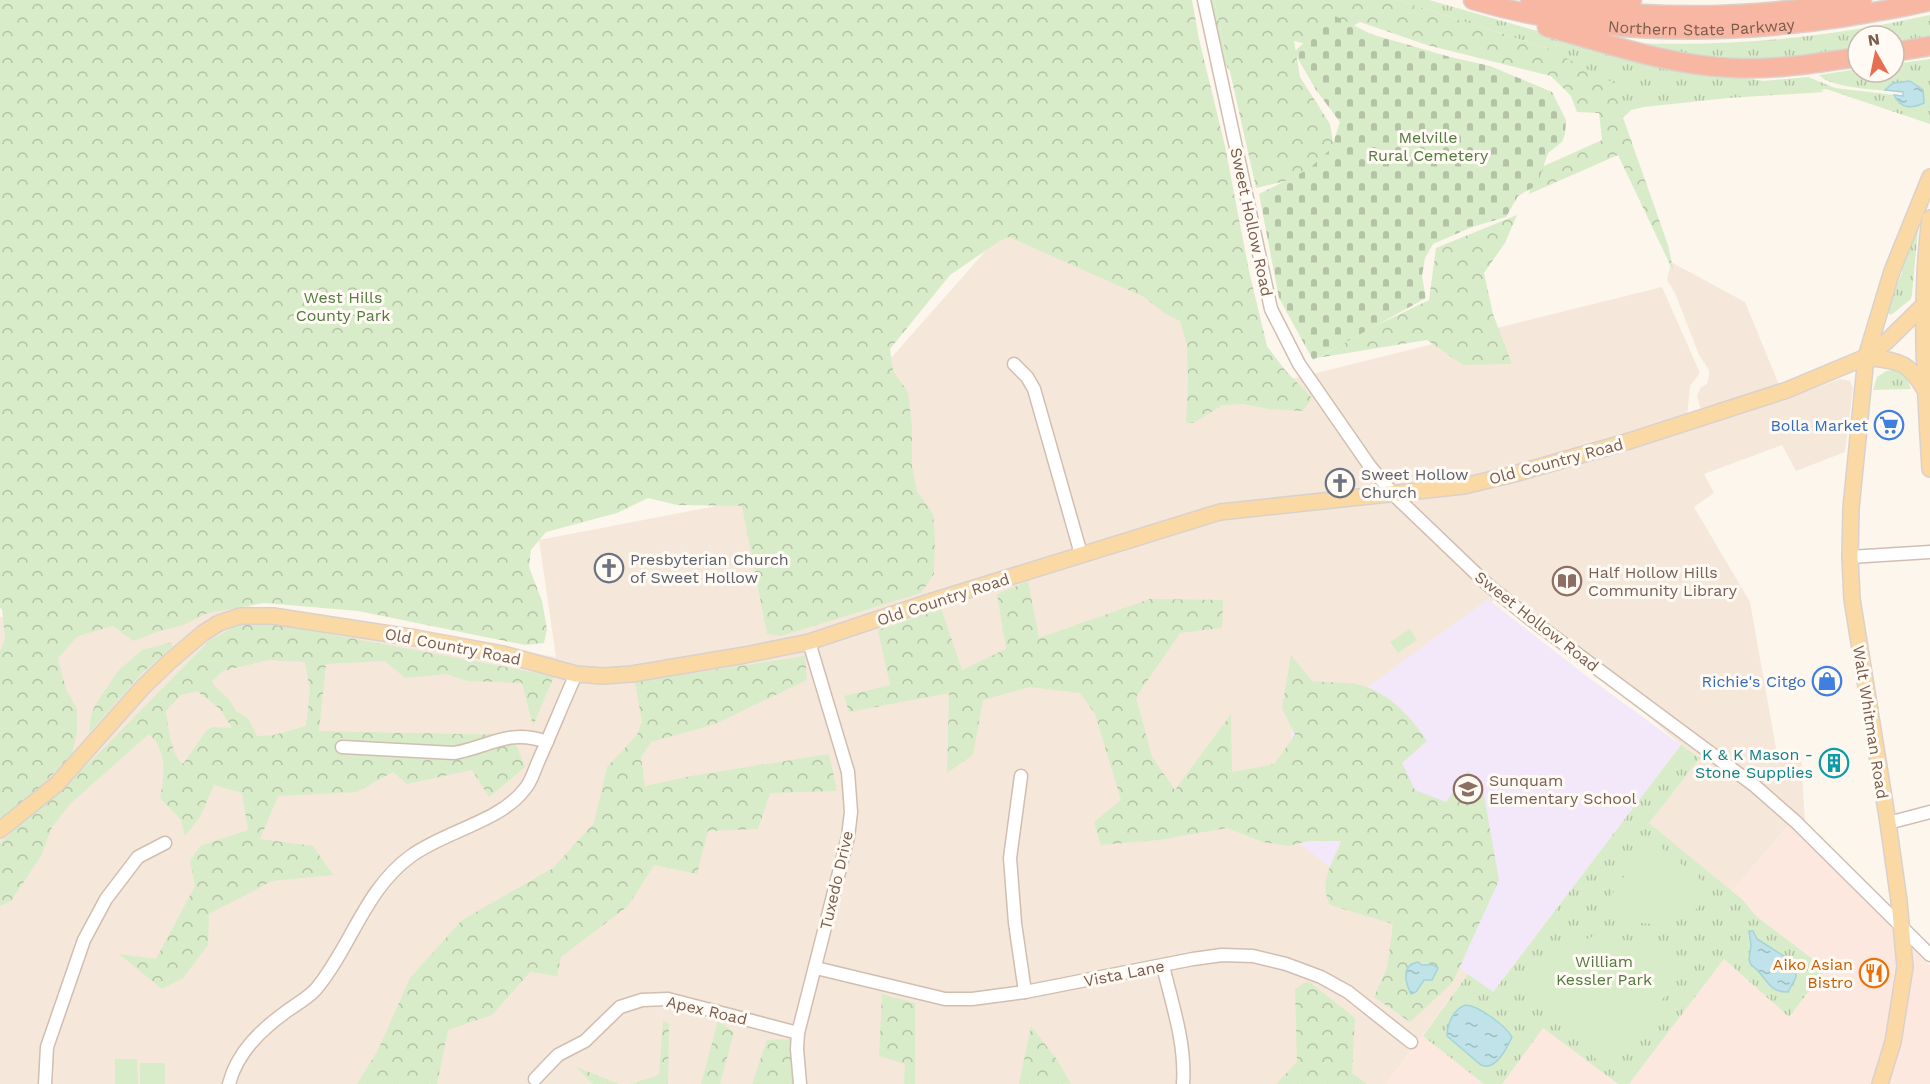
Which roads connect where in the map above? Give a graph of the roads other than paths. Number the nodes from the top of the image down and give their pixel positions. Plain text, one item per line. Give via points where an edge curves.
1 (1204, 0) edge
2 (1466, 0) edge
3 (1473, 0) edge
4 (1530, 0) edge
5 (1576, 0) edge
6 (1632, 0) edge
7 (1862, 0) edge
8 (1930, 1) edge
9 (1930, 46) edge
10 (1906, 50) edge
11 (1846, 59) edge
12 (1930, 177) edge
13 (1930, 218) edge
14 (1927, 303) edge
15 (1866, 357) junction
16 (1014, 364) dead end
17 (1925, 390) junction
18 (1930, 469) edge
19 (1394, 495) junction
20 (1930, 552) edge
21 (1081, 554) junction
22 (1850, 557) junction
23 (809, 642) junction
24 (576, 674) junction
25 (547, 742) junction
26 (342, 747) dead end
27 (1021, 776) dead end
28 (1930, 812) edge
29 (1888, 823) junction
30 (0, 830) edge
31 (165, 843) dead end
32 (1902, 929) junction
33 (1930, 955) edge
34 (1163, 966) junction
35 (816, 968) junction
36 (1025, 992) junction
37 (798, 1033) junction
38 (1411, 1042) dead end
39 (536, 1079) dead end
40 (45, 1084) edge
41 (229, 1084) edge
42 (801, 1084) edge
43 (1183, 1084) edge
44 (1880, 1084) edge

1 - 19 street, Sweet Hollow Road via 1271,309 1299,364
2 - 11 highway via 1496,14 1695,65 1767,69
3 - 8 highway, Northern State Parkway via 1577,22 1672,30 1800,23
4 - 7 highway, Northern State Parkway via 1618,13 1702,16 1786,11
5 - 6 highway
9 - 10 highway
12 - 15 main road, Walt Whitman Road via 1892,271
13 - 14 main road via 1924,270
14 - 15 main road, Old Country Road
14 - 17 main road
15 - 17 main road via 1905,365
15 - 19 main road, Old Country Road via 1787,390 1596,451 1464,486
15 - 22 main road, Walt Whitman Road via 1854,466
16 - 21 street via 1034,389
17 - 18 main road
19 - 21 main road, Old Country Road via 1221,512
19 - 32 street, Sweet Hollow Road via 1506,601 1755,786
20 - 22 street
21 - 23 main road, Old Country Road
22 - 29 main road, Walt Whitman Road via 1852,599
23 - 24 main road, Old Country Road via 648,672
23 - 35 street, Tuxedo Drive via 846,759 851,812
24 - 25 street
24 - 30 main road, Old Country Road via 503,654 416,638 273,616 240,616 219,622 169,662 57,784
25 - 26 street via 531,736 509,737 454,753
25 - 41 street via 525,790 505,808 434,841 393,873 374,895 315,991 273,1020 255,1038 239,1058
27 - 36 street via 1010,858
28 - 29 street
29 - 32 main road, Walt Whitman Road
31 - 40 street via 138,857 106,899 84,940 47,1047
32 - 33 street, Sweet Hollow Road
32 - 44 main road, Walt Whitman Road via 1905,967 1901,998
34 - 36 street, Vista Lane
34 - 38 street, Vista Lane via 1222,955 1253,956 1286,964 1348,992
34 - 43 street via 1180,1035 1185,1065
35 - 36 street, Vista Lane via 945,999
35 - 37 street, Tuxedo Drive
37 - 39 street, Apex Road via 668,999 642,1000 620,1007 585,1041 558,1055
37 - 42 street, Tuxedo Drive

